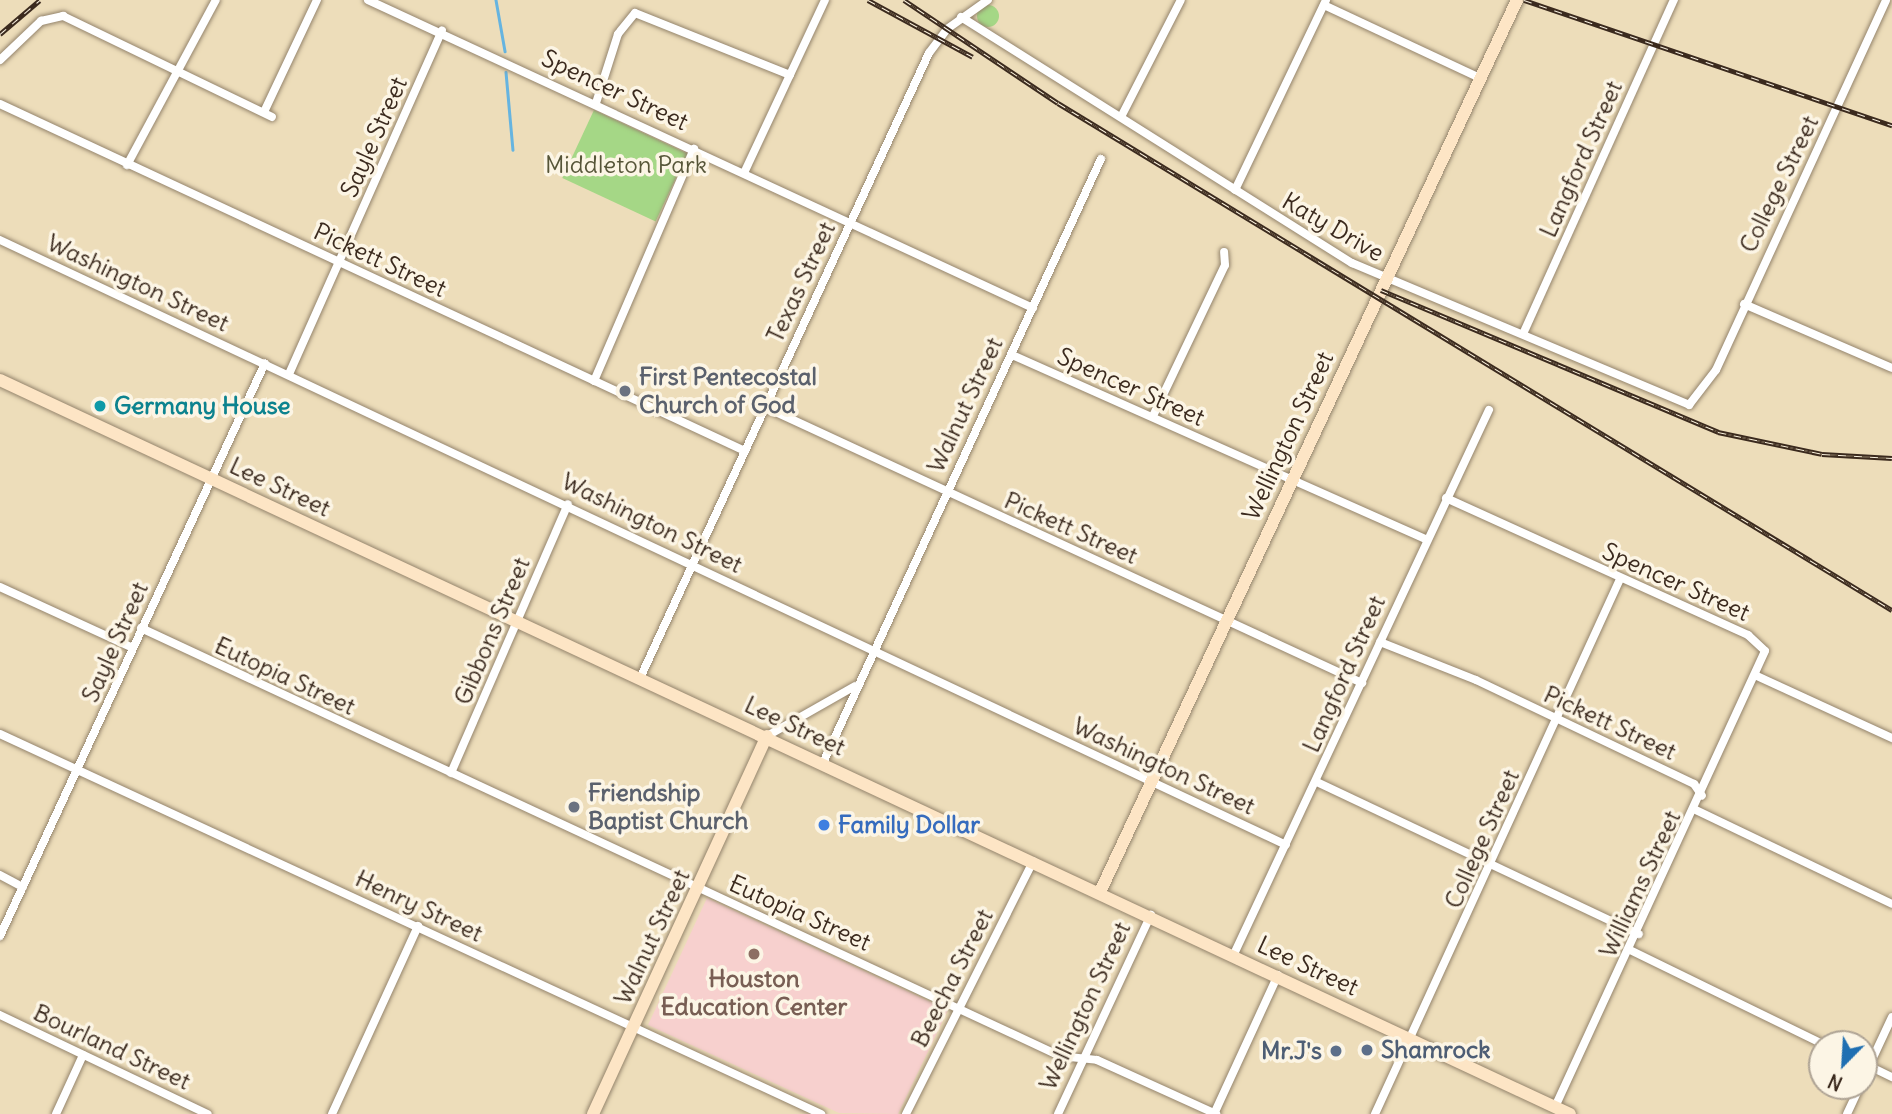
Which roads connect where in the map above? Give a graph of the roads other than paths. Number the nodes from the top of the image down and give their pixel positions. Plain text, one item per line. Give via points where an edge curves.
1 (216, 0) edge
2 (317, 0) edge
3 (369, 0) edge
4 (825, 0) edge
5 (988, 0) edge
6 (1181, 0) edge
7 (1517, 0) edge
8 (1674, 0) edge
9 (1886, 0) edge
10 (1325, 2) edge
11 (961, 17) junction
12 (442, 30) junction
13 (0, 60) edge
14 (178, 69) junction
15 (790, 75) junction
16 (1480, 78) junction
17 (596, 103) junction
18 (0, 104) edge
19 (264, 112) junction
20 (272, 117) dead end
21 (1121, 117) junction
22 (694, 149) junction
23 (1101, 159) dead end
24 (127, 165) junction
25 (744, 173) junction
26 (1236, 190) junction
27 (850, 222) junction
28 (0, 240) edge
29 (1224, 252) dead end
30 (339, 262) junction
31 (1385, 279) junction
32 (1744, 304) junction
33 (1033, 308) junction
34 (1523, 334) junction
35 (1012, 355) junction
36 (265, 363) junction
37 (1892, 368) edge
38 (289, 374) junction
39 (0, 380) edge
40 (594, 381) junction
41 (1707, 386) joint
42 (765, 407) junction
43 (1489, 410) dead end
44 (1153, 416) junction
45 (745, 452) junction
46 (210, 478) junction
47 (1289, 481) junction
48 (948, 493) junction
49 (1446, 498) junction
50 (568, 504) junction
51 (1427, 540) junction
52 (691, 564) junction
53 (1620, 579) junction
54 (0, 587) edge
55 (1226, 619) junction
56 (519, 620) junction
57 (141, 628) junction
58 (1380, 642) junction
59 (133, 648) junction
60 (874, 650) junction
61 (866, 668) junction
62 (641, 676) junction
63 (1757, 676) junction
64 (1362, 683) junction
65 (1557, 720) junction
66 (0, 734) edge
67 (767, 736) junction
68 (1892, 738) edge
69 (823, 763) junction
70 (77, 771) junction
71 (451, 773) junction
72 (1153, 782) junction
73 (1317, 782) junction
74 (1702, 796) junction
75 (1696, 810) junction
76 (1286, 845) junction
77 (1033, 861) junction
78 (1492, 865) junction
79 (0, 875) edge
80 (23, 887) junction
81 (698, 888) junction
82 (1100, 891) junction
83 (1892, 904) edge
84 (1151, 915) junction
85 (418, 926) junction
86 (1639, 934) junction
87 (0, 936) edge
88 (1630, 950) junction
89 (1234, 954) junction
90 (1278, 975) junction
91 (957, 1008) junction
92 (0, 1015) edge
93 (1892, 1017) edge
94 (634, 1026) junction
95 (1808, 1037) edge
96 (1411, 1038) junction
97 (1878, 1043) edge
98 (83, 1055) junction
99 (1083, 1061) junction
100 (1555, 1107) junction
101 (194, 1111) edge
102 (808, 1111) edge
103 (56, 1114) edge
104 (208, 1114) edge
105 (332, 1114) edge
106 (593, 1114) edge
107 (821, 1114) edge
108 (906, 1114) edge
109 (1058, 1114) edge
110 (1215, 1114) edge
111 (1375, 1114) edge
112 (1570, 1114) edge

1 - 14 street
2 - 19 street
3 - 12 street, Spencer Street
4 - 15 street
5 - 11 street, Texas Street
6 - 21 street
7 - 16 main road, Wellington Street
8 - 34 street, Langford Street
9 - 32 street, College Street
10 - 16 street
10 - 26 street
11 - 21 street, Katy Drive
11 - 27 street, Texas Street via 929,53
12 - 17 street, Spencer Street
12 - 30 street, Sayle Street
13 - 14 street via 41,21 68,18
14 - 19 street
14 - 24 street
15 - 17 street via 635,13 618,34
15 - 25 street
16 - 31 main road, Wellington Street
17 - 22 street, Spencer Street
18 - 24 street, Pickett Street
19 - 20 street
21 - 26 street, Katy Drive
22 - 25 street, Spencer Street
22 - 40 street
23 - 33 street, Walnut Street
24 - 30 street, Pickett Street
25 - 27 street, Spencer Street
26 - 31 street, Katy Drive
27 - 33 street, Spencer Street
27 - 42 street, Texas Street
28 - 36 street, Washington Street
29 - 44 street via 1225,265
30 - 38 street, Sayle Street
30 - 40 street, Pickett Street
31 - 34 street, Katy Drive
31 - 47 main road, Wellington Street
32 - 37 street
32 - 41 street, College Street
33 - 35 street, Walnut Street
34 - 41 street, Katy Drive via 1689,405
35 - 44 street, Spencer Street
35 - 48 street, Walnut Street
36 - 38 street, Washington Street
36 - 46 street, Sayle Street
38 - 50 street, Washington Street
39 - 46 main road, Lee Street
40 - 45 street, Pickett Street
42 - 45 street, Texas Street
42 - 48 street, Pickett Street
43 - 49 street, Langford Street
44 - 47 street, Spencer Street
45 - 52 street, Texas Street
46 - 56 main road, Lee Street
46 - 57 street, Sayle Street
47 - 51 street, Spencer Street
47 - 55 main road, Wellington Street
48 - 55 street, Pickett Street
48 - 60 street, Walnut Street
49 - 51 street, Langford Street
49 - 53 street, Spencer Street
50 - 52 street, Washington Street
50 - 56 street, Gibbons Street
51 - 58 street, Langford Street
52 - 60 street, Washington Street
52 - 62 street, Texas Street
53 - 63 street, Spencer Street via 1755,639 1765,651
53 - 65 street, College Street
54 - 59 street
55 - 64 street, Pickett Street
55 - 72 main road, Wellington Street
56 - 62 main road, Lee Street
56 - 71 street, Gibbons Street
57 - 59 street, Sayle Street
57 - 71 street, Eutopia Street
58 - 64 street, Langford Street
58 - 65 street, Pickett Street
59 - 70 street, Sayle Street
60 - 61 street, Walnut Street
60 - 72 street, Washington Street
61 - 67 street, Walnut Street via 847,693
61 - 69 street, Walnut Street
62 - 67 main road, Lee Street
63 - 68 street
63 - 74 street, Williams Street
64 - 73 street, Langford Street
65 - 74 street, Pickett Street via 1694,784
65 - 78 street, College Street
66 - 70 street, Henry Street
67 - 69 main road, Lee Street
67 - 81 main road, Walnut Street
69 - 77 main road, Lee Street
70 - 80 street, Sayle Street
70 - 85 street, Henry Street
71 - 81 street, Eutopia Street
72 - 76 street, Washington Street
72 - 82 main road, Wellington Street
73 - 76 street, Langford Street
73 - 78 street
74 - 75 street, Williams Street
75 - 83 street
75 - 86 street, Williams Street
76 - 89 street, Langford Street
77 - 82 main road, Lee Street
77 - 91 street, Beecha Street
78 - 86 street
78 - 96 street, College Street
79 - 80 street
80 - 87 street, Sayle Street
81 - 91 street, Eutopia Street
81 - 94 main road, Walnut Street
82 - 84 main road, Lee Street
84 - 89 main road, Lee Street
84 - 99 street, Wellington Street
85 - 94 street, Henry Street
85 - 105 street
86 - 88 street, Williams Street
88 - 95 street
88 - 100 street, Williams Street
89 - 90 main road, Lee Street
90 - 96 main road, Lee Street
90 - 110 street
91 - 99 street, Eutopia Street
91 - 108 street, Beecha Street
92 - 98 street, Bourland Street
93 - 97 street
94 - 102 street, Henry Street
94 - 106 main road, Walnut Street
96 - 100 main road, Lee Street
96 - 111 street, College Street
98 - 101 street, Bourland Street
98 - 103 street
99 - 109 street, Wellington Street
99 - 110 street, Eutopia Street via 1097,1060
100 - 112 main road, Lee Street
101 - 104 street, Bourland Street
102 - 107 street, Henry Street

